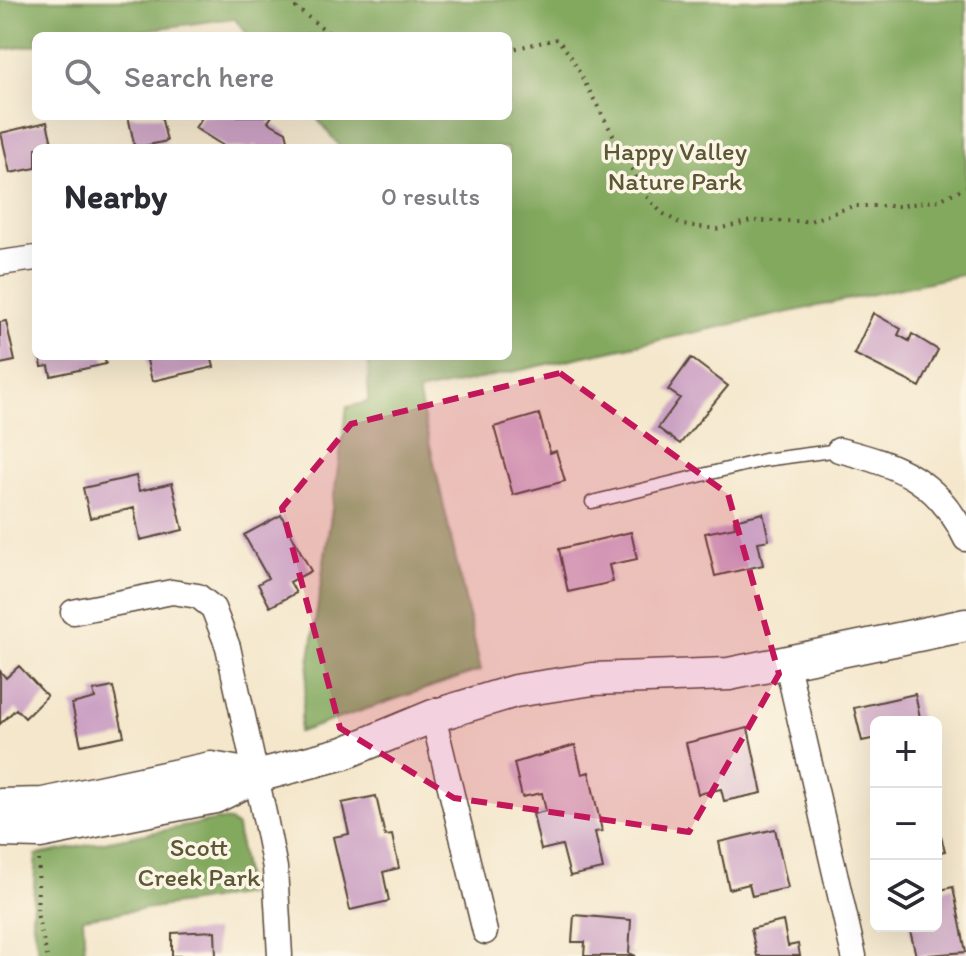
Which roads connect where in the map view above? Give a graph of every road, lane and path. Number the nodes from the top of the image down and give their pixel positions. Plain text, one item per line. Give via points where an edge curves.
1 (301, 0) edge
2 (328, 32) edge
3 (512, 49) edge
4 (966, 187) edge
5 (32, 259) edge
6 (0, 263) edge
7 (839, 450) joint
8 (592, 502) dead end
9 (966, 539) edge
10 (73, 612) dead end
11 (966, 625) edge
12 (787, 664) junction
13 (433, 716) junction
14 (257, 776) junction
15 (0, 805) edge
16 (0, 831) edge
17 (40, 850) dead end
18 (485, 932) dead end
19 (47, 956) edge
20 (280, 956) edge
21 (854, 956) edge

1 - 2 path via 296,8
3 - 4 path via 557,39 646,196 683,225 718,229 751,221 810,221 853,206 939,200
5 - 6 street
7 - 8 lane via 764,460
7 - 9 street via 913,476 936,491
10 - 14 street via 172,592 198,596 213,608 228,647
11 - 12 street
12 - 13 street via 729,674 555,684
12 - 21 street
13 - 14 street via 344,753
13 - 18 street
14 - 15 street via 211,768 43,804
14 - 16 street via 215,797 40,832
14 - 20 street via 275,868
17 - 19 path via 37,913

